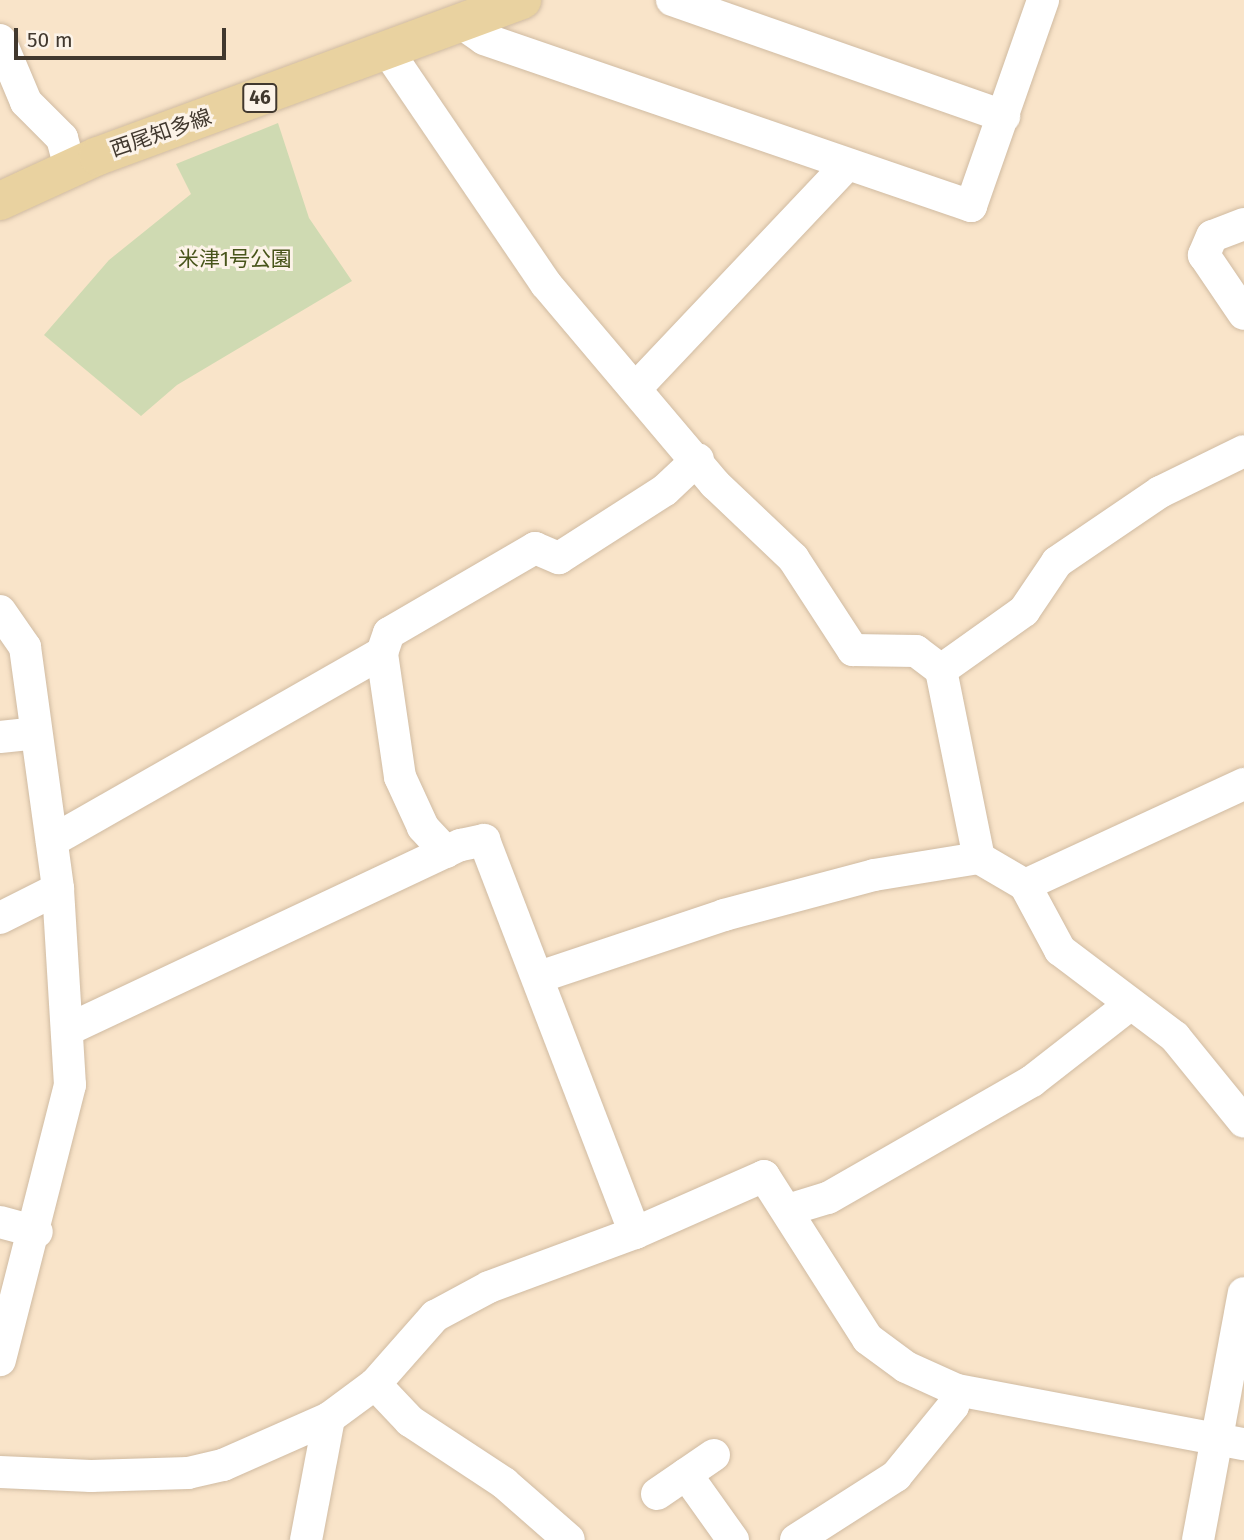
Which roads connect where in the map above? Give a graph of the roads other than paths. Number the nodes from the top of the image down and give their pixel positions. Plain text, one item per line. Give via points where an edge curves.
1 (522, 0) edge
2 (672, 0) edge
3 (1043, 0) edge
4 (464, 25) junction
5 (0, 40) edge
6 (389, 52) junction
7 (1004, 116) junction
8 (845, 167) junction
9 (70, 168) junction
10 (0, 201) edge
11 (1244, 224) edge
12 (1244, 314) edge
13 (636, 388) junction
14 (1244, 451) edge
15 (698, 459) junction
16 (0, 611) edge
17 (382, 653) junction
18 (941, 670) junction
19 (36, 733) junction
20 (0, 737) edge
21 (1244, 784) edge
22 (52, 841) junction
23 (446, 852) junction
24 (979, 858) junction
25 (1025, 885) junction
26 (58, 889) junction
27 (0, 918) edge
28 (539, 977) junction
29 (1128, 1007) junction
30 (67, 1030) junction
31 (1244, 1122) edge
32 (790, 1209) junction
33 (0, 1222) edge
34 (37, 1232) junction
35 (635, 1233) junction
36 (1244, 1293) edge
37 (0, 1360) edge
38 (374, 1384) junction
39 (957, 1390) junction
40 (330, 1418) junction
41 (1231, 1442) edge
42 (713, 1455) dead end
43 (0, 1472) edge
44 (686, 1474) junction
45 (657, 1494) dead end
46 (809, 1535) edge
47 (306, 1540) edge
48 (569, 1540) edge
49 (733, 1540) edge
50 (1198, 1540) edge

1 - 4 main road, 西尾知多線 / 46
2 - 7 street
3 - 7 street
4 - 6 main road, 西尾知多線 / 46
4 - 8 street via 484,39
5 - 9 street via 26,102 62,138
6 - 9 main road, 西尾知多線 / 46
6 - 13 street via 546,284
7 - 8 street via 971,206
8 - 13 street
9 - 10 main road, 西尾知多線 / 46
11 - 12 street via 1212,236 1203,255
13 - 15 street
14 - 18 street via 1160,492 1057,562 1024,611
15 - 17 street via 665,489 559,558 535,548 389,633
15 - 18 street via 715,484 793,558 853,650 916,651
16 - 19 street via 25,647
17 - 22 street
17 - 23 street via 400,777 424,827
18 - 24 street
19 - 20 street
19 - 22 street
21 - 25 street
22 - 26 street
23 - 28 street via 484,840
23 - 30 street
24 - 25 street
24 - 28 street via 874,875 724,915
25 - 29 street via 1060,950
26 - 27 street
26 - 30 street
28 - 35 street
29 - 31 street via 1175,1037
29 - 32 street via 1032,1082 828,1198
30 - 34 street via 70,1085
32 - 35 street via 764,1175
32 - 39 street via 868,1339 906,1367
33 - 34 street
34 - 37 street
35 - 38 street via 489,1287 435,1316
36 - 41 street
38 - 40 street
38 - 48 street via 411,1421 504,1483
39 - 41 street
39 - 46 street via 953,1406 896,1476
40 - 43 street via 223,1465 188,1473
40 - 47 street
41 - 50 street
42 - 44 street
44 - 45 street
44 - 49 street

